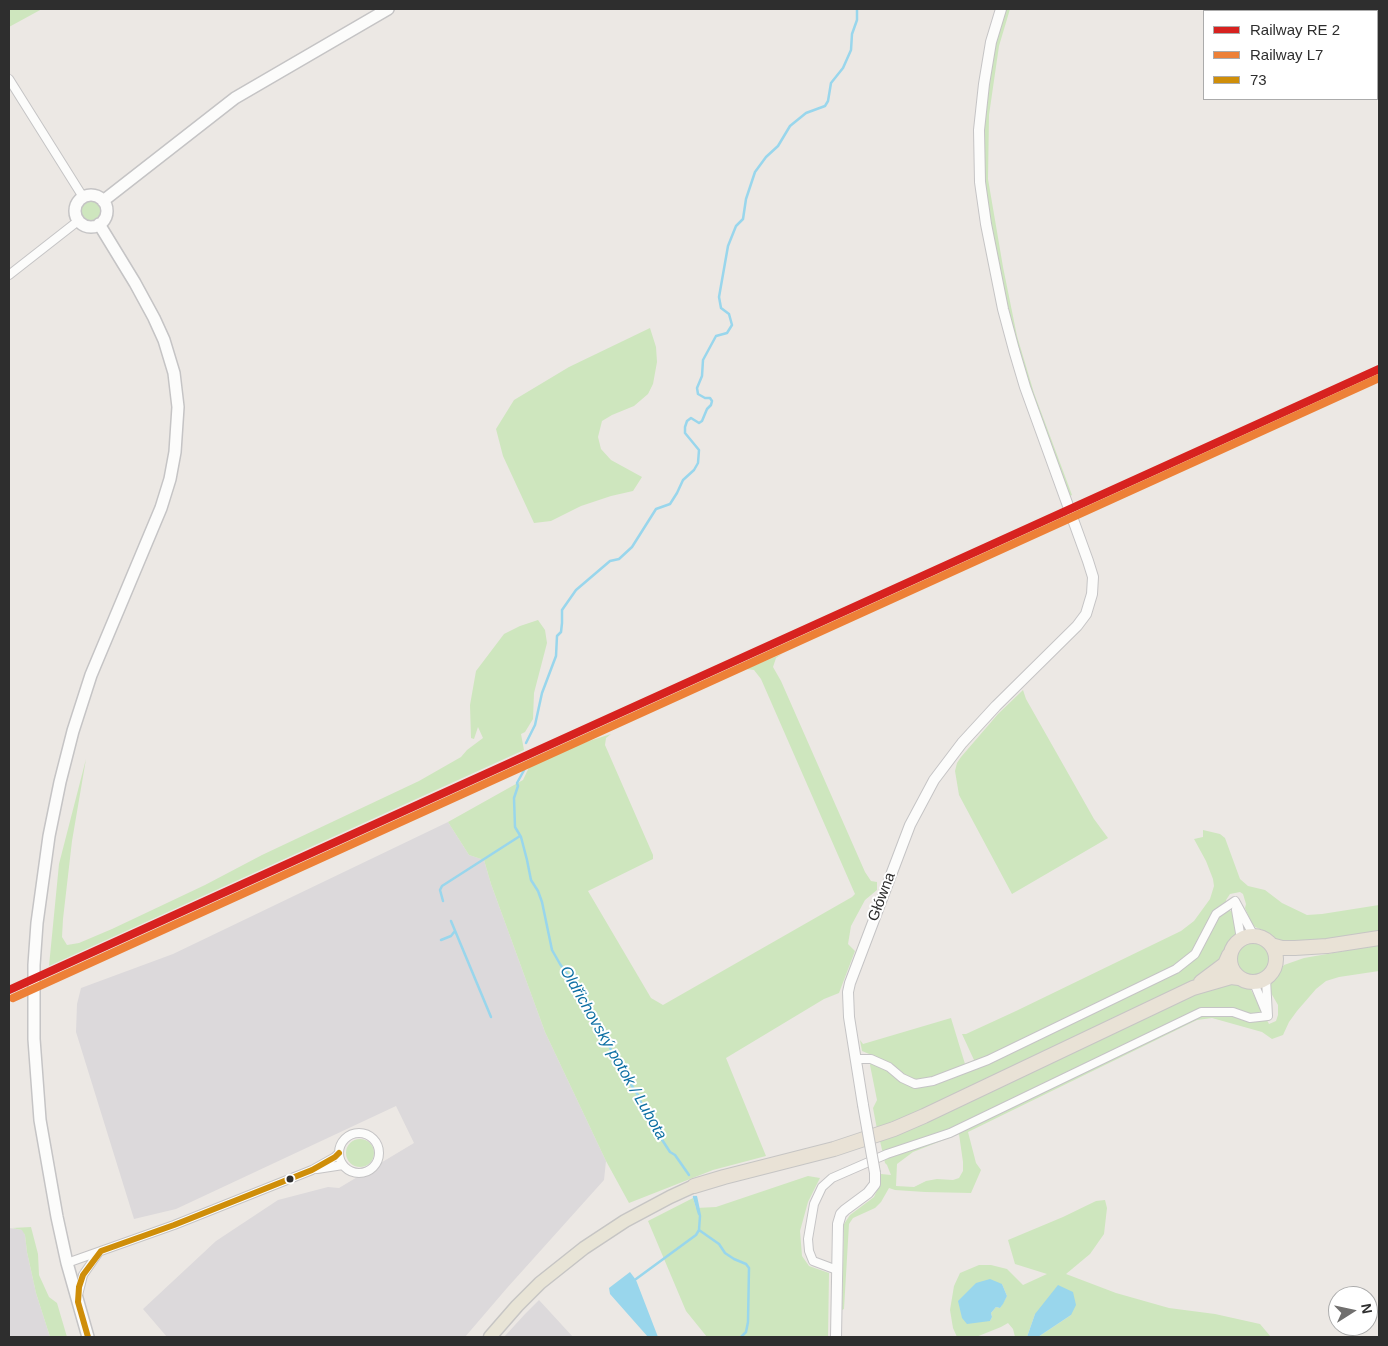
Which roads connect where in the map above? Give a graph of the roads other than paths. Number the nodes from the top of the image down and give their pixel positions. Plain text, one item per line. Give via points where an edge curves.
1 (388, 9) edge
2 (1001, 9) edge
3 (9, 79) edge
4 (83, 197) junction
5 (103, 201) junction
6 (78, 220) junction
7 (99, 224) junction
8 (9, 275) edge
9 (1235, 900) junction
10 (1247, 937) junction
11 (1379, 938) edge
12 (1271, 945) junction
13 (1327, 946) junction
14 (1230, 955) junction
15 (1275, 966) junction
16 (1239, 978) junction
17 (1260, 981) junction
18 (1193, 988) junction
19 (1268, 1016) junction
20 (855, 1059) junction
21 (339, 1153) junction
22 (343, 1165) junction
23 (312, 1170) junction
24 (694, 1186) joint
25 (100, 1251) junction
26 (67, 1263) junction
27 (837, 1270) junction
28 (78, 1302) junction
29 (88, 1337) edge
30 (490, 1337) edge
31 (836, 1337) edge

1 - 5 main road via 235,98
2 - 20 street, Główna via 984,84 979,130 980,182 998,286 1014,350 1093,577 1090,605 1078,626 962,743 934,780 910,825 850,983 848,1006
3 - 4 street
4 - 5 main road via 94,195
4 - 6 main road via 75,208
5 - 7 main road via 106,214
6 - 7 main road via 88,226
6 - 8 street
7 - 26 main road via 135,283 164,340 178,407 176,444 161,508 91,675 73,731 49,836 37,923 34,965 36,1079 48,1176
9 - 10 street
9 - 10 street
9 - 20 street via 1216,914 1194,954 1176,969 988,1060 934,1081 915,1084 872,1059
10 - 12 highway via 1261,937
10 - 14 highway via 1232,948
11 - 13 highway
12 - 13 highway via 1282,948
12 - 15 highway via 1276,955
13 - 15 highway
14 - 16 highway via 1231,969
14 - 18 highway via 1225,964
15 - 17 highway via 1271,974
16 - 17 highway via 1247,982
16 - 18 highway via 1231,977
17 - 19 street
17 - 19 street
18 - 24 highway via 894,1129
19 - 27 street via 1250,1018 1233,1012 1201,1012 950,1133 887,1154 832,1178 822,1187 814,1204 808,1238 813,1261
20 - 27 street, Główna, bridge via 875,1184 842,1214 838,1228
21 - 22 street
21 - 22 street via 345,1138 356,1133 369,1135 377,1144 378,1157 372,1168 360,1173
21 - 23 street
22 - 23 street
23 - 25 street
24 - 30 main road via 625,1221 584,1248 540,1283
25 - 26 street
25 - 28 street via 83,1275
26 - 28 main road
27 - 31 street, Główna
28 - 29 main road

